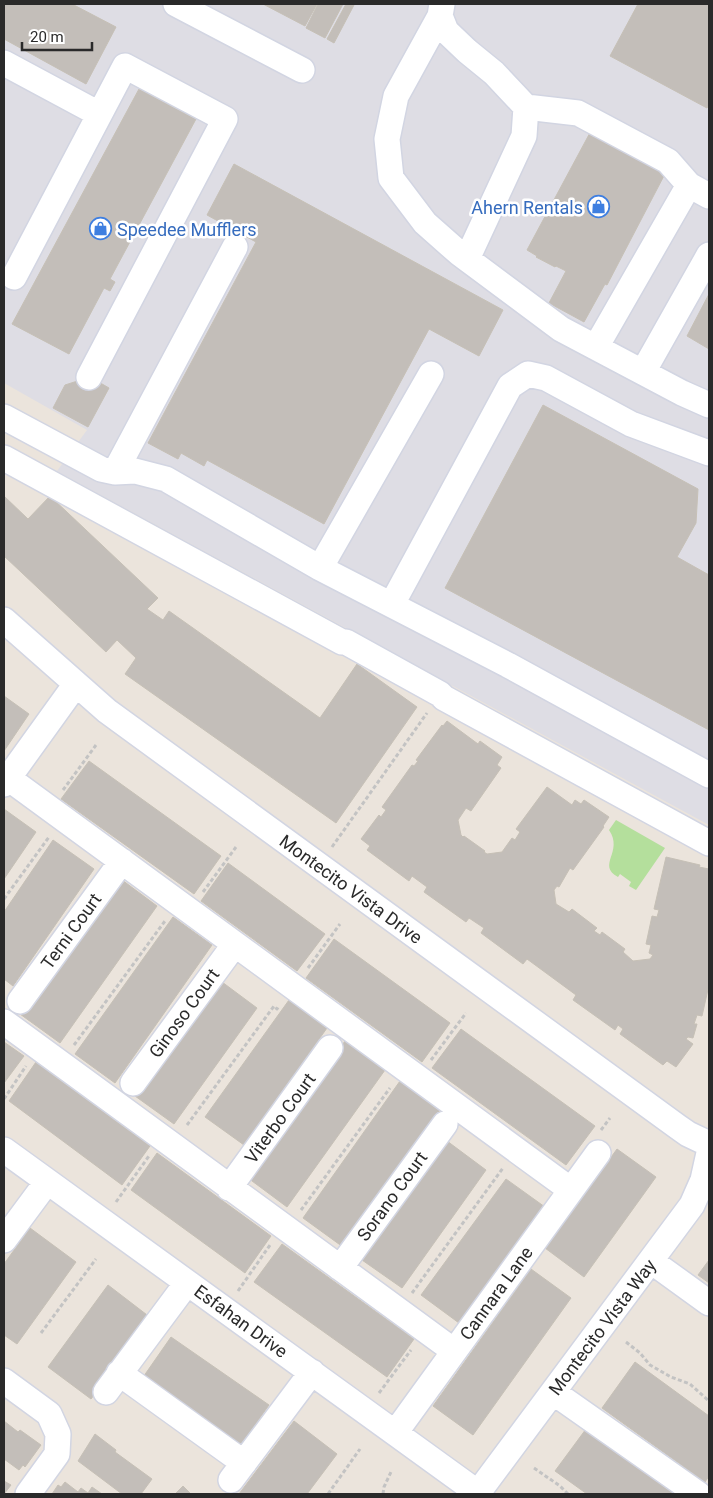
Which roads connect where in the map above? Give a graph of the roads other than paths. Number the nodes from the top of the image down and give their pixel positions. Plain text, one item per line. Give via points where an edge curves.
1 (176, 4) edge
2 (441, 10) edge
3 (4, 63) edge
4 (302, 70) dead end
5 (526, 106) junction
6 (100, 114) junction
7 (699, 190) edge
8 (235, 247) dead end
9 (709, 254) edge
10 (467, 259) junction
11 (14, 277) dead end
12 (596, 347) junction
13 (642, 372) junction
14 (431, 374) dead end
15 (89, 377) dead end
16 (709, 405) edge
17 (4, 416) edge
18 (709, 453) edge
19 (4, 458) edge
20 (115, 472) junction
21 (320, 568) junction
22 (392, 604) junction
23 (4, 620) edge
24 (76, 684) junction
25 (709, 775) edge
26 (6, 781) edge
27 (709, 843) edge
28 (122, 861) junction
29 (234, 944) junction
30 (20, 1001) dead end
31 (4, 1022) edge
32 (330, 1048) dead end
33 (133, 1083) dead end
34 (445, 1124) dead end
35 (709, 1144) edge
36 (4, 1150) edge
37 (598, 1153) dead end
38 (709, 1153) edge
39 (47, 1182) junction
40 (229, 1188) junction
41 (571, 1190) junction
42 (4, 1240) edge
43 (651, 1261) junction
44 (340, 1268) junction
45 (187, 1283) junction
46 (709, 1302) edge
47 (454, 1352) junction
48 (312, 1372) junction
49 (4, 1381) edge
50 (553, 1392) junction
51 (395, 1433) junction
52 (28, 1494) edge
53 (478, 1494) edge
54 (698, 1494) edge

1 - 4 street
2 - 5 street via 446,31 494,72
2 - 10 street via 396,96 387,139 391,178 425,222
3 - 6 street
5 - 7 street via 578,113 668,161
5 - 10 street via 524,136
6 - 11 street
6 - 15 street via 125,66 225,119
7 - 12 street
8 - 20 street
9 - 13 street
10 - 12 street via 561,329
12 - 13 street
13 - 16 street
14 - 21 street
17 - 20 street via 101,469
18 - 22 street via 631,424 546,378 528,374 510,386
19 - 27 street
20 - 21 street via 135,471 166,479
21 - 22 street
22 - 25 street
23 - 24 street, Montecito Vista Drive
24 - 26 street
24 - 35 street, Montecito Vista Drive via 107,711 678,1128
26 - 28 street via 50,808
28 - 29 street
28 - 30 street, Terni Court
29 - 33 street, Ginoso Court
29 - 41 street
31 - 40 street
32 - 40 street, Viterbo Court
34 - 44 street, Sorano Court
36 - 39 street, Esfahan Drive
37 - 41 street, Cannara Lane
38 - 43 street, Montecito Vista Way via 703,1180 692,1205
39 - 42 street
39 - 45 street, Esfahan Drive
40 - 44 street
41 - 47 street, Cannara Lane
43 - 46 street
43 - 50 street, Montecito Vista Way
44 - 47 street
45 - 48 street, Esfahan Drive
45 - 48 street via 112,1383 237,1472
47 - 51 street, Cannara Lane
48 - 51 street, Esfahan Drive
49 - 52 street via 49,1414 58,1434 56,1454
50 - 53 street, Montecito Vista Way
50 - 54 street
51 - 53 street, Esfahan Drive

